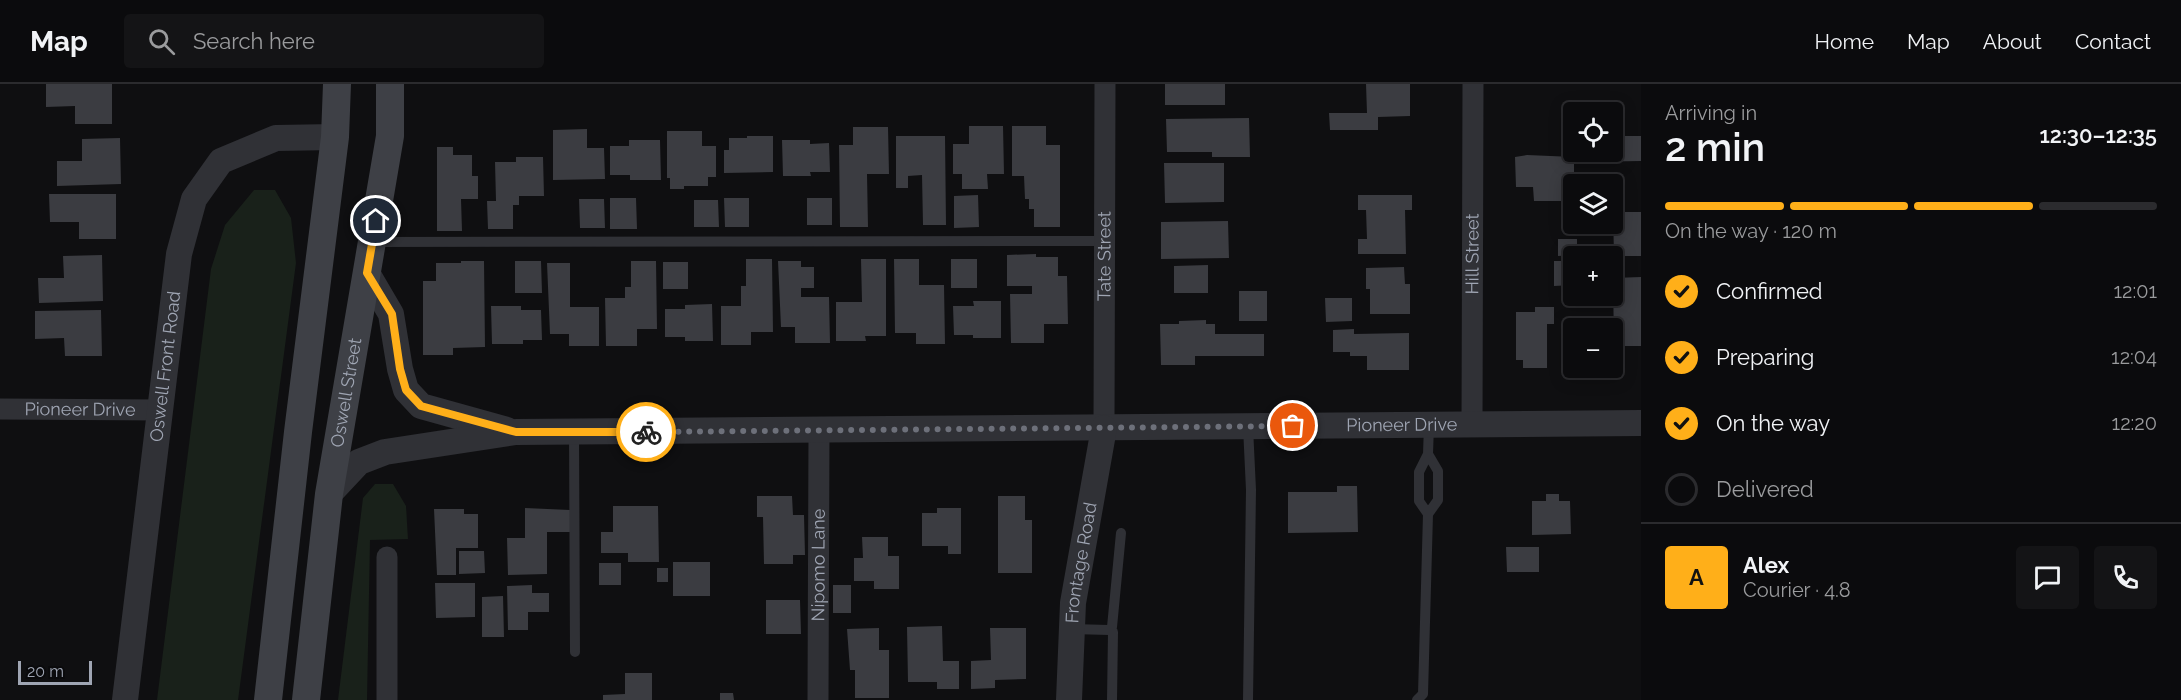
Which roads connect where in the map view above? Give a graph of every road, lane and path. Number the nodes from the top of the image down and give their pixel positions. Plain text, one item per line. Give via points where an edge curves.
1 (337, 84) edge
2 (390, 84) edge
3 (1105, 84) edge
4 (1473, 84) edge
5 (335, 137) junction
6 (1105, 241) junction
7 (372, 242) junction
8 (367, 273) junction
9 (0, 409) edge
10 (160, 410) junction
11 (1641, 423) edge
12 (1472, 424) junction
13 (1429, 425) junction
14 (1248, 426) junction
15 (1104, 428) junction
16 (819, 430) junction
17 (516, 432) junction
18 (574, 432) junction
19 (1428, 454) junction
20 (329, 494) junction
21 (1428, 514) junction
22 (1121, 533) dead end
23 (387, 557) dead end
24 (1071, 629) junction
25 (1109, 630) junction
26 (575, 652) dead end
27 (125, 700) edge
28 (268, 700) edge
29 (306, 700) edge
30 (387, 700) edge
31 (818, 700) edge
32 (1069, 700) edge
33 (1112, 700) edge
34 (1248, 700) edge
35 (1417, 700) edge

1 - 5 main road
2 - 7 main road, Oswell Street via 390,136
3 - 6 street, Tate Street
4 - 12 street, Hill Street
5 - 10 street, Oswell Front Road via 276,138 221,161 194,200 179,254
5 - 28 main road
6 - 7 lane
6 - 15 street, Tate Street
7 - 8 main road, Oswell Street
8 - 17 street, Pioneer Drive via 392,314 406,390 421,406
8 - 20 main road, Oswell Street
9 - 10 street, Pioneer Drive
10 - 27 street, Oswell Front Road
11 - 12 street, Pioneer Drive
12 - 13 street, Pioneer Drive
13 - 14 street, Pioneer Drive
13 - 19 lane
14 - 15 street, Pioneer Drive
14 - 34 lane
15 - 16 street, Pioneer Drive
15 - 24 street, Frontage Road
16 - 18 street, Pioneer Drive
16 - 31 street, Nipomo Lane
17 - 18 street, Pioneer Drive
17 - 20 street, Pioneer Drive via 385,452 359,462
18 - 26 lane
19 - 21 lane via 1419,472 1419,501
19 - 21 lane via 1438,471 1438,501
20 - 29 main road, Oswell Street
21 - 35 lane via 1423,693
22 - 25 lane
23 - 30 street
24 - 25 lane
24 - 32 street, Frontage Road
25 - 33 lane via 1113,632

